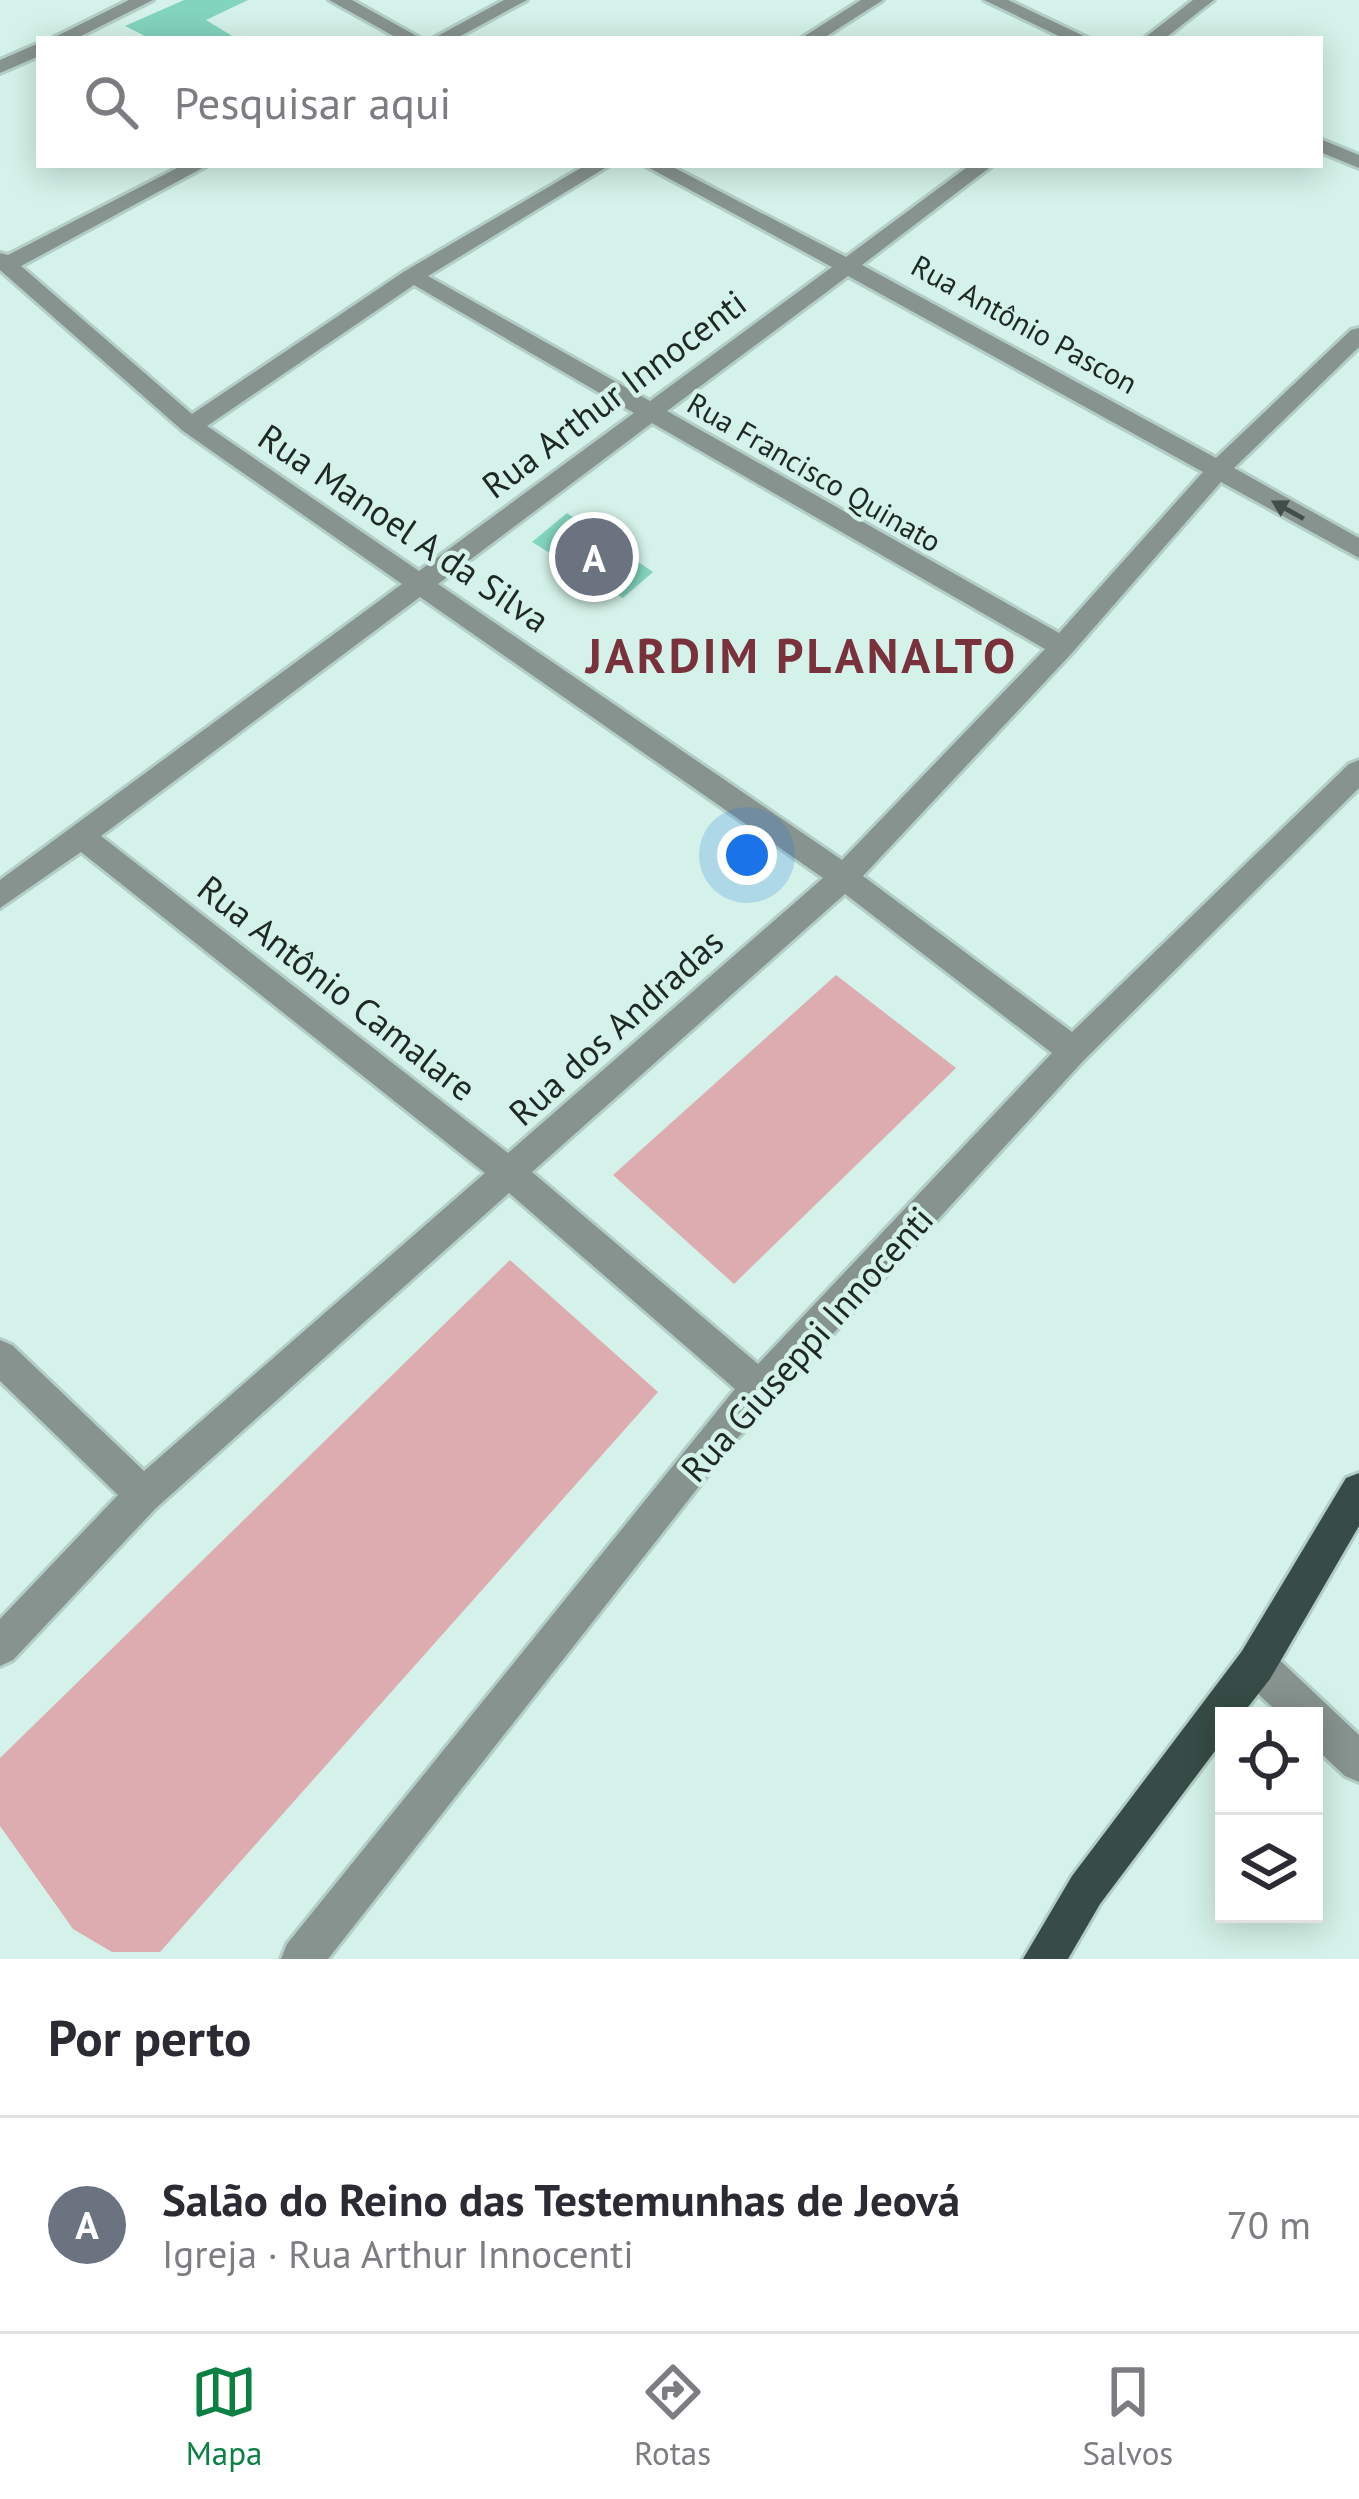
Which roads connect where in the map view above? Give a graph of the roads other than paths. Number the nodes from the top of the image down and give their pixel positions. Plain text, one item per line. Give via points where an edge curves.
1 (144, 0) edge
2 (338, 0) edge
3 (518, 0) edge
4 (874, 0) edge
5 (993, 0) edge
6 (1205, 0) edge
7 (66, 36) edge
8 (407, 36) edge
9 (447, 36) edge
10 (814, 36) edge
11 (1075, 36) edge
12 (1156, 36) edge
13 (36, 50) edge
14 (0, 67) edge
15 (1323, 146) edge
16 (1359, 162) edge
17 (192, 168) edge
18 (595, 168) edge
19 (660, 168) edge
20 (979, 168) edge
21 (3, 262) edge
22 (847, 266) junction
23 (413, 276) junction
24 (1359, 335) edge
25 (649, 413) junction
26 (191, 426) junction
27 (1217, 471) junction
28 (1359, 549) edge
29 (422, 583) junction
30 (1062, 647) junction
31 (1359, 771) edge
32 (81, 836) junction
33 (844, 877) junction
34 (0, 896) edge
35 (1073, 1051) junction
36 (510, 1173) junction
37 (0, 1357) edge
38 (762, 1390) junction
39 (1359, 1491) edge
40 (143, 1495) junction
41 (0, 1647) edge
42 (1256, 1665) junction
43 (1300, 1707) edge
44 (1323, 1728) edge
45 (1359, 1762) edge
46 (1086, 1890) junction
47 (302, 1959) edge
48 (1044, 1959) edge
49 (1063, 1959) edge

1 - 7 street
2 - 8 street
3 - 9 street
4 - 10 street
5 - 11 street
6 - 12 street
13 - 14 street
15 - 16 street
17 - 21 street
18 - 23 street
19 - 22 street, Rua Antônio Pascon
20 - 22 street, Rua Arthur Innocenti
21 - 26 street, Rua Manoel A da Silva
22 - 25 street, Rua Arthur Innocenti
22 - 27 street, Rua Antônio Pascon
23 - 25 street, Rua Francisco Quinato
23 - 26 street
24 - 27 street, Rua dos Andradas
25 - 29 street, Rua Arthur Innocenti
25 - 30 street, Rua Francisco Quinato
26 - 29 street, Rua Manoel A da Silva
28 -> 27 street, Rua Antônio Pascon
27 - 30 street, Rua dos Andradas
29 - 32 street, Rua Arthur Innocenti
29 - 33 street, Rua Manoel A da Silva
30 - 33 street, Rua dos Andradas
31 - 35 street, Rua Giuseppi Innocenti
32 - 34 street, Rua Arthur Innocenti
32 - 36 street, Rua Antônio Camalare
33 - 35 street, Rua Manoel A da Silva
33 - 36 street, Rua dos Andradas
35 - 38 street, Rua Giuseppi Innocenti
36 - 38 street, Rua Antônio Camalare
36 - 40 street, Rua dos Andradas
37 - 40 street
38 - 47 street, Rua Giuseppi Innocenti via 720,1431
39 - 42 main road
40 - 41 street, Rua dos Andradas
42 - 43 street
42 - 46 main road
44 - 45 street
46 - 48 main road
46 - 49 main road

